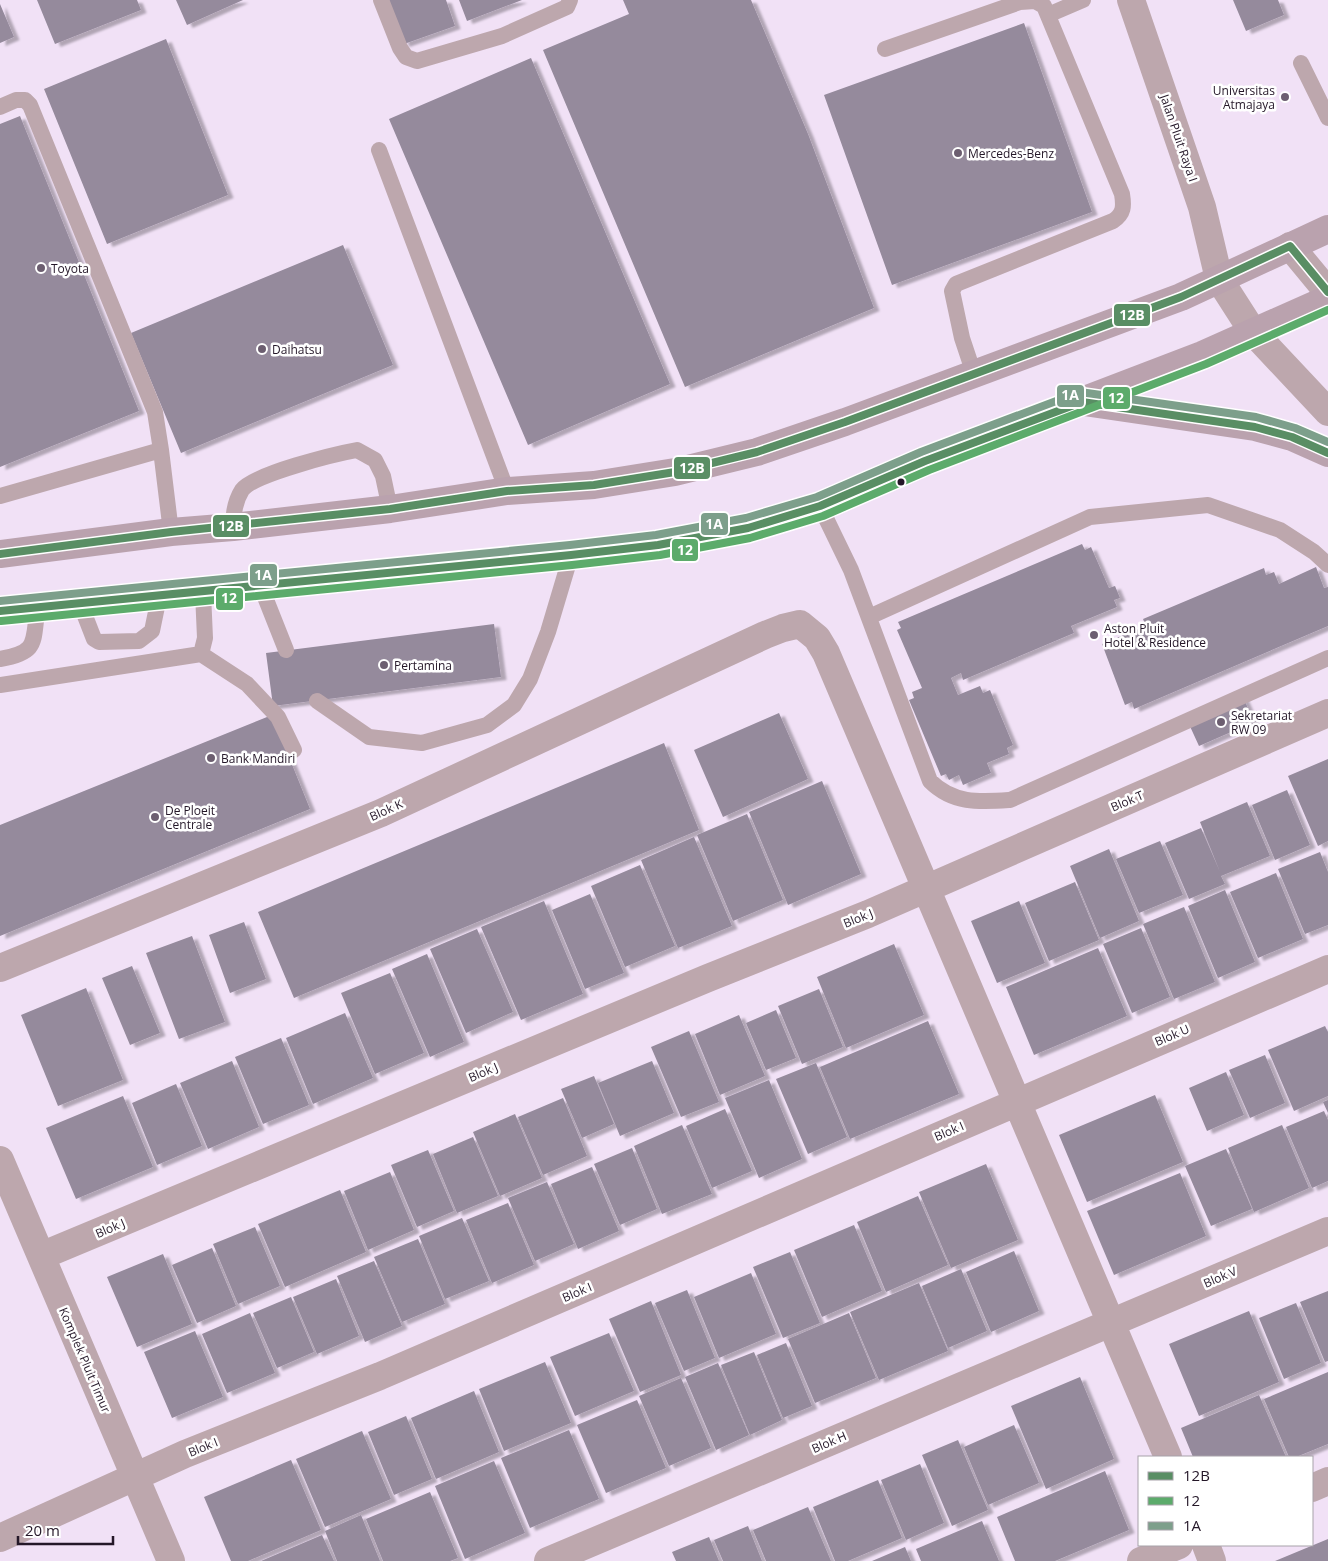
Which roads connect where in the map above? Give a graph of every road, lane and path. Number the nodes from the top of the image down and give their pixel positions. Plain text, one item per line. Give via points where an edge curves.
1 (381, 0) edge
2 (570, 0) edge
3 (1083, 0) edge
4 (1132, 0) edge
5 (1048, 15) junction
6 (885, 49) dead end
7 (1300, 63) dead end
8 (0, 106) edge
9 (1328, 118) edge
10 (379, 150) dead end
11 (1328, 229) edge
12 (1290, 246) junction
13 (1219, 279) junction
14 (1328, 292) edge
15 (1328, 299) edge
16 (1253, 332) junction
17 (974, 374) junction
18 (1082, 402) junction
19 (1328, 412) edge
20 (161, 450) junction
21 (1328, 453) edge
22 (507, 491) junction
23 (0, 496) edge
24 (820, 506) junction
25 (390, 509) junction
26 (233, 528) junction
27 (171, 532) junction
28 (0, 554) edge
29 (571, 556) junction
30 (1328, 565) edge
31 (261, 587) junction
32 (203, 593) junction
33 (159, 596) junction
34 (80, 603) junction
35 (38, 606) junction
36 (0, 611) edge
37 (869, 617) junction
38 (286, 650) dead end
39 (201, 654) junction
40 (1328, 658) edge
41 (0, 659) edge
42 (0, 685) edge
43 (317, 701) dead end
44 (1328, 713) edge
45 (294, 750) dead end
46 (926, 888) junction
47 (0, 968) edge
48 (1328, 969) edge
49 (1017, 1102) junction
50 (0, 1160) edge
51 (1328, 1231) edge
52 (41, 1256) junction
53 (1111, 1323) junction
54 (1168, 1456) edge
55 (134, 1476) junction
56 (1328, 1481) edge
57 (1313, 1488) edge
58 (0, 1538) edge
59 (1177, 1546) edge
60 (1206, 1546) edge
61 (171, 1561) edge
62 (548, 1561) edge
63 (1141, 1561) edge
64 (1212, 1561) edge

1 - 2 lane via 400,48 406,57 417,61 502,36 567,6
3 - 5 lane
4 - 13 street, Jalan Pluit Raya I via 1202,207
5 - 6 lane via 1044,6 1035,1 1020,2
5 - 17 lane via 1122,194 1124,206 1120,216 1113,221 956,284 952,290
7 - 9 lane
8 - 20 lane via 16,100 25,100 30,105 155,412
10 - 22 lane
11 - 12 highway
12 - 13 highway
12 - 14 street
13 - 16 street, Jalan Pluit Raya I
13 - 17 highway via 1181,297
15 - 16 highway
16 - 18 highway
16 - 19 street, Jalan Pluit Raya I
17 - 22 highway via 757,452 674,472 603,483
18 - 21 highway via 1255,427 1292,437
18 - 24 highway via 925,461
20 - 23 lane
20 - 27 lane
22 - 25 highway
24 - 29 highway via 748,528 658,545
24 - 37 lane via 851,570
25 - 26 highway
25 - 26 lane via 383,476 375,460 357,450 330,455 265,477 243,489 235,506
26 - 27 highway
27 - 28 highway
29 - 31 highway
29 - 43 lane via 530,679 514,705 487,725 422,743 369,737
30 - 37 lane via 1280,530 1208,505 1090,516
31 - 32 highway
31 - 38 lane
32 - 33 highway
32 - 39 lane via 205,638
33 - 34 highway
33 - 34 lane via 152,631 140,641 99,642 94,639
34 - 35 highway
35 - 36 highway
35 - 41 lane via 32,646 22,655
37 - 40 lane via 930,780 940,791 972,802 1010,800
39 - 42 lane
39 - 45 lane via 247,684 278,717
44 - 46 street, Blok T
46 - 47 street, Blok K via 821,644 810,630 800,624 765,635 381,813
46 - 49 street
46 - 52 street, Blok J
48 - 49 street, Blok U
49 - 53 street
49 - 55 street, Blok I via 380,1376
50 - 52 street, Komplek Pluit Timur
51 - 53 street, Blok V
52 - 55 street, Komplek Pluit Timur
53 - 54 street
53 - 62 street, Blok H
55 - 58 street, Blok I
55 - 61 street, Komplek Pluit Timur
56 - 57 street
59 - 63 street
60 - 64 street

